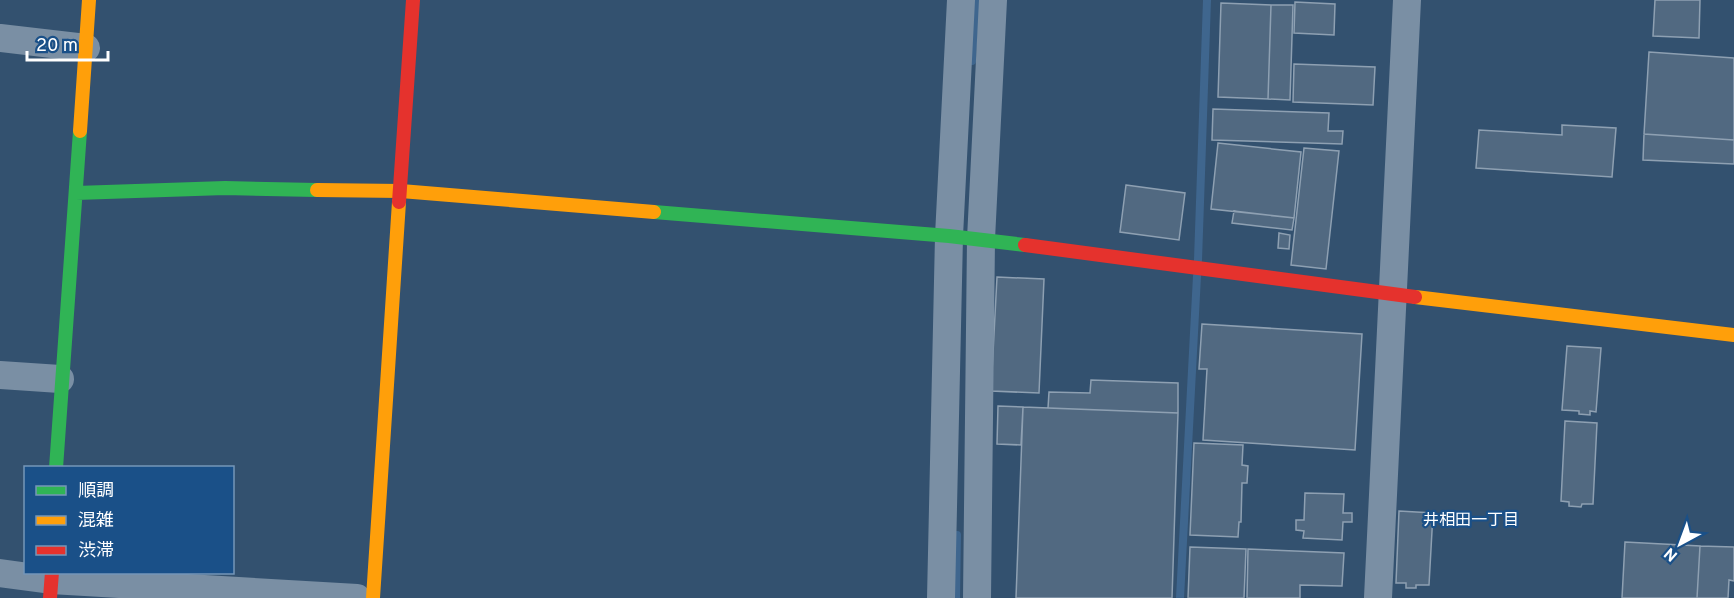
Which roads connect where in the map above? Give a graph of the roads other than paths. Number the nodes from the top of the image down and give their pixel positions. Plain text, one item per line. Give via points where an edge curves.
1 (89, 0) edge
2 (413, 0) edge
3 (961, 0) edge
4 (993, 0) edge
5 (1407, 0) edge
6 (0, 38) edge
7 (86, 48) junction
8 (401, 191) junction
9 (76, 194) junction
10 (949, 236) junction
11 (981, 239) junction
12 (1394, 295) junction
13 (1734, 335) edge
14 (0, 375) edge
15 (60, 380) junction
16 (56, 466) edge
17 (0, 573) edge
18 (51, 583) edge
19 (357, 598) edge
20 (373, 598) edge
21 (941, 598) edge
22 (977, 598) edge
23 (1378, 598) edge

1 - 7 street
2 - 8 street
3 - 10 street
4 - 11 street
5 - 12 street
6 - 7 street
7 - 9 street
8 - 9 street via 225,188
8 - 10 street
8 - 20 street
9 - 15 street
10 - 11 street
10 - 21 street
11 - 12 street
11 - 22 street
12 - 13 street
12 - 23 street
14 - 15 street
15 - 16 street
17 - 18 street
18 - 19 street

